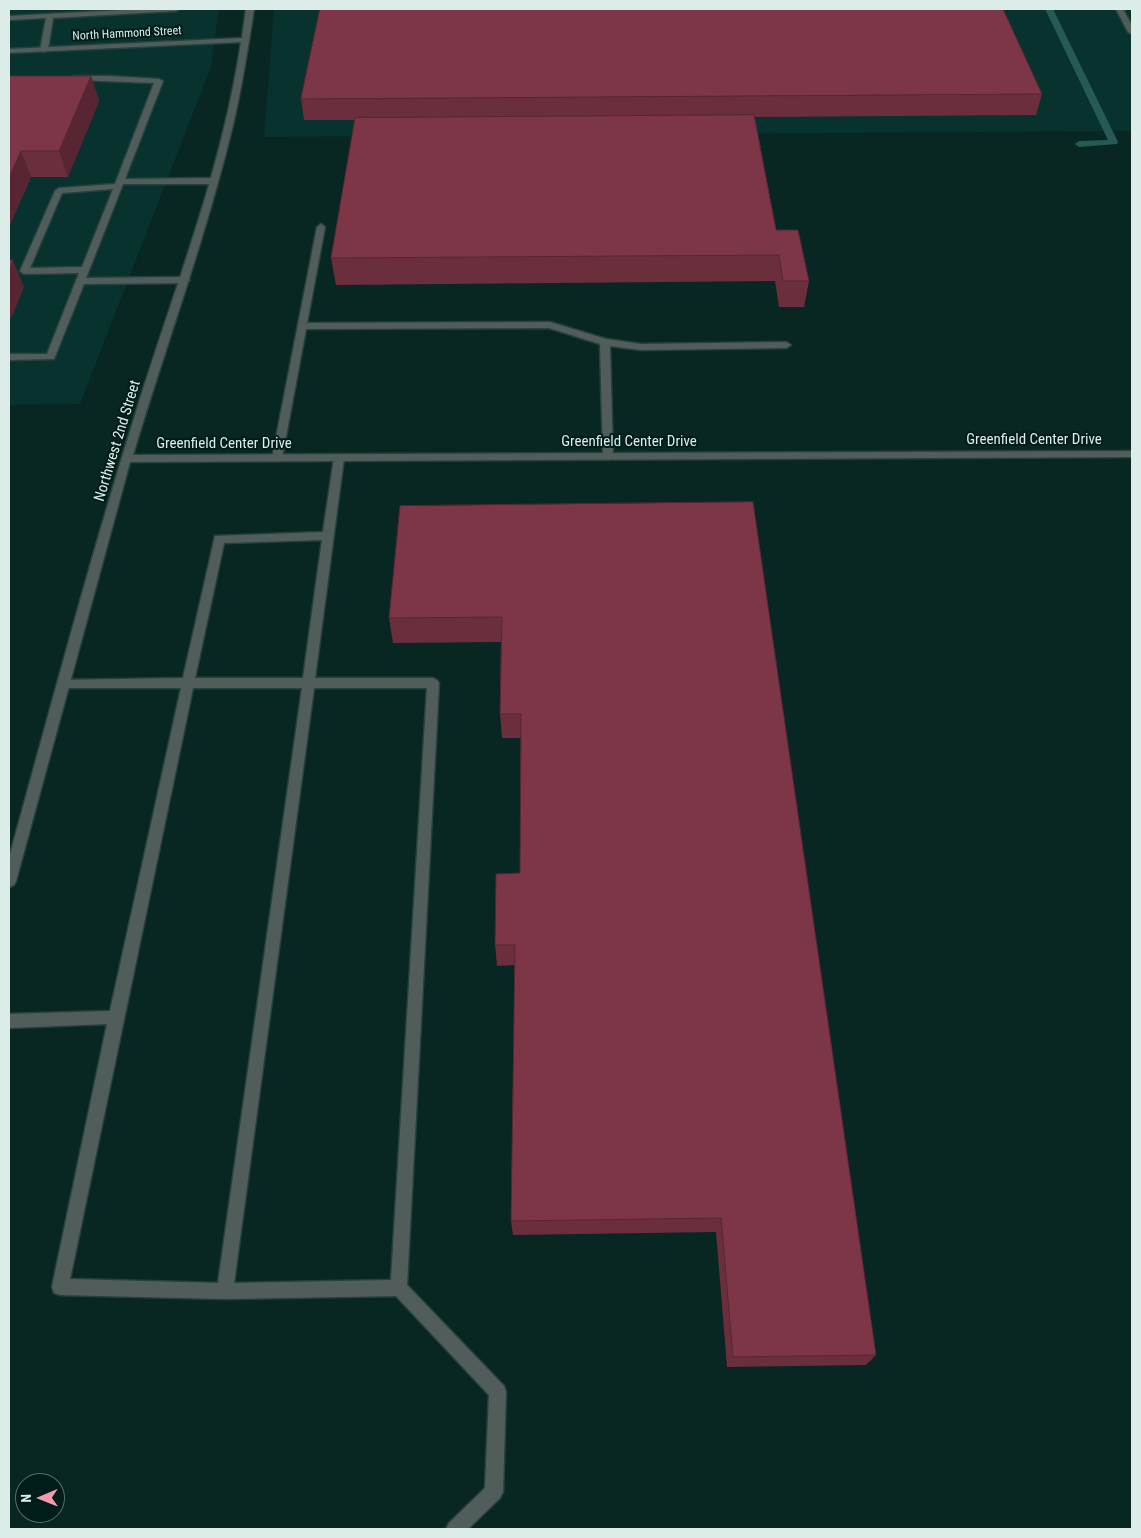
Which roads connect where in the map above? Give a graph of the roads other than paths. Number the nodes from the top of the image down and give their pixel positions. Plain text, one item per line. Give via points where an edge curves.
1 (176, 9) edge
2 (250, 9) edge
3 (1118, 9) edge
4 (50, 16) junction
5 (9, 18) edge
6 (1132, 32) edge
7 (246, 40) junction
8 (44, 50) junction
9 (9, 51) edge
10 (64, 78) edge
11 (214, 180) junction
12 (119, 184) junction
13 (322, 227) dead end
14 (85, 270) junction
15 (185, 280) junction
16 (81, 281) junction
17 (304, 326) junction
18 (604, 342) junction
19 (786, 345) dead end
20 (9, 357) edge
21 (1132, 454) edge
22 (608, 457) junction
23 (277, 458) junction
24 (339, 458) junction
25 (126, 459) junction
26 (328, 536) junction
27 (188, 682) junction
28 (64, 683) junction
29 (308, 683) junction
30 (9, 881) edge
31 (116, 1017) junction
32 (9, 1021) edge
33 (399, 1288) junction
34 (225, 1291) junction
35 (455, 1529) edge

1 - 4 street
2 - 7 street, Northwest 2nd Street
3 - 6 street
4 - 5 street
4 - 8 street
7 - 8 street, North Hammond Street
7 - 11 street, Northwest 2nd Street
8 - 9 street, North Hammond Street
10 - 12 street via 159,81
11 - 12 street
11 - 15 street, Northwest 2nd Street
12 - 14 street
12 - 14 street via 59,191 24,271
13 - 17 street
14 - 16 street
15 - 16 street
15 - 25 street, Northwest 2nd Street
16 - 20 street via 51,356
17 - 18 street via 550,325
17 - 23 street
18 - 19 street via 640,347
18 - 22 street
21 - 22 street, Greenfield Center Drive
22 - 24 street, Greenfield Center Drive
23 - 24 street, Greenfield Center Drive
23 - 25 street, Greenfield Center Drive
24 - 26 street
25 - 28 street, Northwest 2nd Street
26 - 27 street via 219,539
26 - 29 street
27 - 28 street
27 - 29 street
27 - 31 street
28 - 30 street, Northwest 2nd Street
29 - 33 street via 433,683
29 - 34 street
31 - 32 street
31 - 34 street via 60,1287
33 - 34 street
33 - 35 street via 498,1392 494,1492

